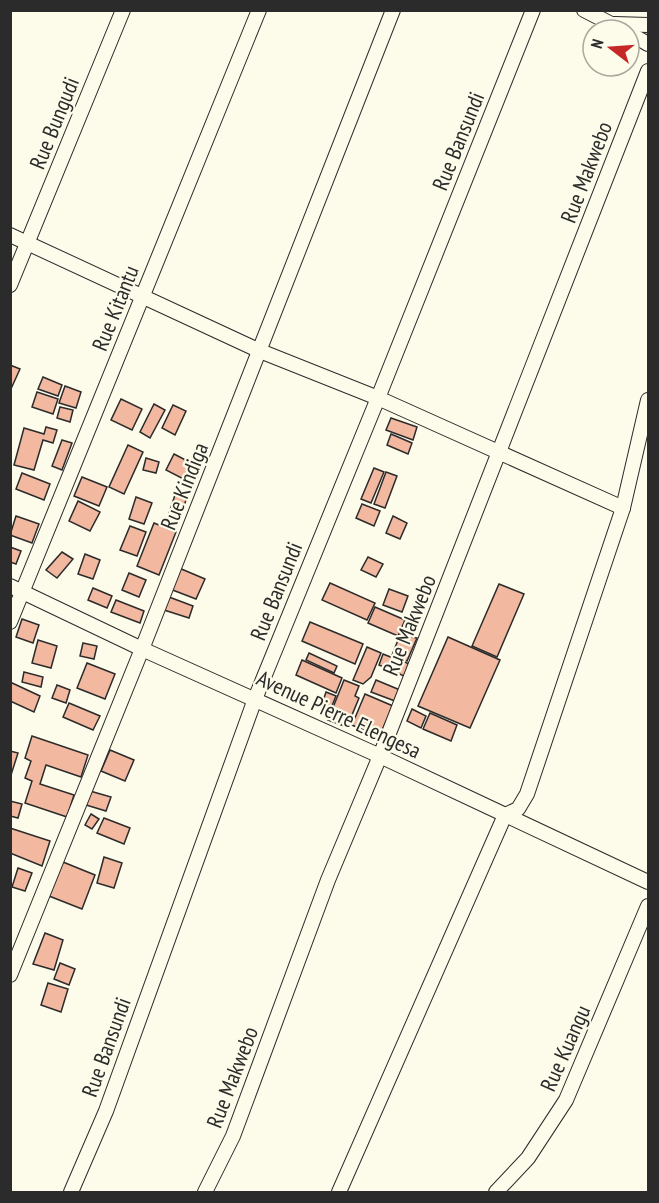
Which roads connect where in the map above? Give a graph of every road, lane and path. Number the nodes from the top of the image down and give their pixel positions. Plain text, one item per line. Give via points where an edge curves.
1 (123, 10) edge
2 (259, 10) edge
3 (393, 10) edge
4 (533, 10) edge
5 (584, 10) edge
6 (600, 18) edge
7 (648, 71) edge
8 (10, 236) edge
9 (28, 243) junction
10 (10, 285) edge
11 (142, 297) junction
12 (260, 351) junction
13 (378, 398) junction
14 (648, 400) edge
15 (499, 454) junction
16 (623, 508) junction
17 (16, 589) edge
18 (10, 622) edge
19 (142, 649) junction
20 (255, 699) junction
21 (380, 756) junction
22 (505, 815) junction
23 (648, 882) edge
24 (648, 906) edge
25 (10, 975) edge
26 (71, 1192) edge
27 (205, 1192) edge
28 (339, 1192) edge
29 (496, 1192) edge

1 - 9 street, Rue Bungudi
2 - 11 street, Rue Kitantu
3 - 12 street, Rue Kindiga
4 - 13 street, Rue Bansundi
5 - 6 street
7 - 15 street, Rue Makwebo
8 - 9 street
9 - 10 street, Rue Bungudi
9 - 11 street
11 - 12 street
11 - 17 street, Rue Kitantu
12 - 13 street
12 - 19 street, Rue Kindiga
13 - 15 street
13 - 20 street, Rue Bansundi
14 - 16 street
15 - 16 street
15 - 21 street, Rue Makwebo
16 - 22 street via 530,785 518,809
17 - 18 street, Rue Kitantu
17 - 19 street, Avenue Pierre Elengesa
19 - 20 street, Avenue Pierre Elengesa
19 - 25 street, Rue Kindiga
20 - 21 street, Avenue Pierre Elengesa
20 - 26 street, Rue Bansundi via 106,1111
21 - 22 street, Avenue Pierre Elengesa
21 - 27 street, Rue Makwebo via 328,880 233,1136
22 - 23 street, Avenue Pierre Elengesa
22 - 28 street
24 - 29 street, Rue Kuangu via 566,1100 528,1158

